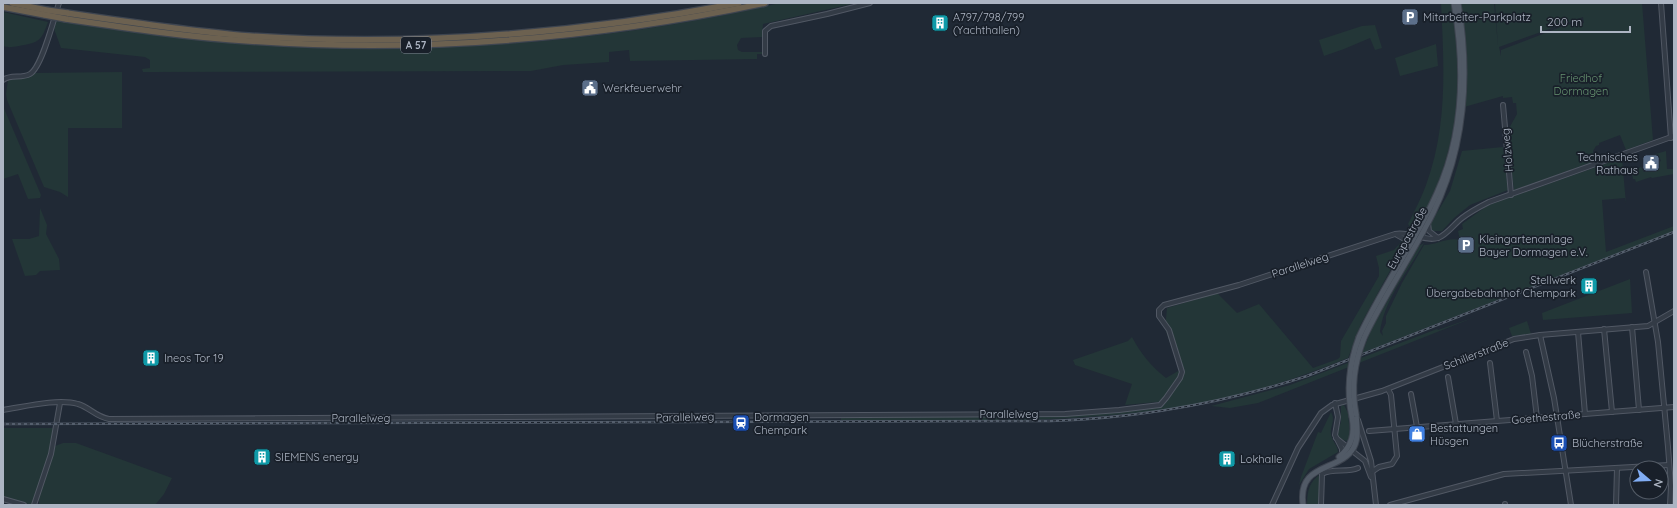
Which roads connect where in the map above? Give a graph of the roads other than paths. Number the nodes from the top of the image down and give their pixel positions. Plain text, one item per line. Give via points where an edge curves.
1 (12, 3) edge
2 (59, 3) edge
3 (739, 3) edge
4 (765, 3) edge
5 (870, 3) edge
6 (1454, 3) edge
7 (1458, 3) edge
8 (1661, 3) edge
9 (3, 7) edge
10 (46, 12) junction
11 (67, 16) junction
12 (765, 54) dead end
13 (3, 80) edge
14 (1503, 105) dead end
15 (1672, 137) edge
16 (1510, 195) junction
17 (1429, 220) junction
18 (1394, 234) junction
19 (1418, 236) junction
20 (1438, 238) junction
21 (1407, 248) junction
22 (1646, 272) dead end
23 (1674, 311) edge
24 (1656, 322) junction
25 (1632, 327) junction
26 (1604, 330) junction
27 (1578, 332) junction
28 (1540, 335) junction
29 (1361, 338) junction
30 (1526, 352) dead end
31 (1490, 363) dead end
32 (1448, 378) dead end
33 (1388, 389) junction
34 (1411, 394) dead end
35 (60, 403) junction
36 (1336, 403) junction
37 (1674, 406) edge
38 (1664, 407) junction
39 (3, 410) edge
40 (1639, 410) junction
41 (1612, 412) junction
42 (1585, 414) junction
43 (1354, 416) junction
44 (1557, 417) junction
45 (1537, 418) junction
46 (1497, 421) junction
47 (1456, 424) junction
48 (1417, 427) junction
49 (1395, 429) junction
50 (1369, 431) dead end
51 (1336, 438) junction
52 (1353, 438) junction
53 (1341, 442) junction
54 (1350, 449) junction
55 (1342, 455) junction
56 (1371, 461) junction
57 (1330, 464) junction
58 (1670, 465) junction
59 (1379, 467) junction
60 (1358, 468) dead end
61 (1617, 468) junction
62 (1566, 470) junction
63 (1373, 472) junction
64 (1374, 487) junction
65 (3, 499) edge
66 (24, 505) edge
67 (34, 505) edge
68 (1272, 505) edge
69 (1303, 505) edge
70 (1321, 505) edge
71 (1376, 505) edge
72 (1390, 505) edge
73 (1571, 505) edge
74 (1616, 505) edge
75 (1670, 505) edge

1 - 10 highway, A 57
2 - 13 street via 35,69 26,75 10,76
3 - 11 highway, A 57 via 575,29 482,37 379,40 248,36
4 - 11 highway, A 57 via 635,27 523,39 444,44 355,45 247,41 136,29
5 - 12 street via 771,26 765,31
6 - 19 main road, Europastraße via 1460,77 1458,123 1444,178
7 - 17 main road, Europastraße via 1464,76 1462,124 1450,173
8 - 15 street
9 - 10 highway, A 57
10 - 11 highway, A 57, bridge
14 - 16 street, Holzweg
15 - 16 street
16 - 20 street via 1475,209
17 - 19 main road, Europastraße
17 - 20 street via 1429,231
18 - 19 street, Parallelweg
18 - 21 street via 1406,240
18 - 35 street, Parallelweg via 1239,286 1161,307 1158,310 1159,316 1169,330 1182,375 1160,404 1142,407 1065,414 108,419 99,417 78,404
19 - 20 street, Parallelweg
19 - 21 main road, Europastraße
19 - 29 main road, Europastraße
21 - 29 main road, Europastraße
22 - 24 street
23 - 24 street, Schillerstraße
24 - 25 street, Schillerstraße via 1648,326
24 - 38 street
25 - 26 street, Schillerstraße
25 - 40 street
26 - 27 street, Schillerstraße
26 - 41 street
27 - 28 street, Schillerstraße
27 - 42 street
28 - 33 street, Schillerstraße via 1505,342
28 - 44 street
29 - 43 main road, Europastraße, bridge via 1353,379
30 - 45 street
31 - 46 street
32 - 47 street
33 - 36 street, Schillerstraße
33 - 49 street
34 - 48 street
35 - 39 street, Parallelweg via 34,404
35 - 67 street via 50,459
36 - 51 street
36 - 68 street via 1321,412 1298,448
37 - 38 street, Goethestraße
38 - 40 street, Goethestraße
38 - 58 street
40 - 41 street, Goethestraße
41 - 42 street, Goethestraße
42 - 44 street, Goethestraße
43 - 52 main road, Europastraße
43 - 54 main road, Europastraße via 1358,432 1356,443
43 - 56 street
44 - 45 street, Goethestraße
44 - 62 street
45 - 46 street, Goethestraße
46 - 47 street, Goethestraße
47 - 48 street, Goethestraße
48 - 49 street, Goethestraße
49 - 50 street, Goethestraße
49 - 59 street via 1396,460 1390,465
51 - 53 street
51 - 55 street
52 - 53 street via 1348,442
52 - 54 main road, Europastraße
53 - 54 street
54 - 55 main road, Europastraße
54 - 57 main road, Europastraße via 1343,459
54 - 64 street via 1367,463
55 - 57 main road, Europastraße
56 - 59 street
56 - 63 street
57 - 69 main road, Europastraße via 1308,479 1303,490
58 - 61 street
58 - 75 street
59 - 63 street
60 - 70 street via 1322,474
61 - 62 street
61 - 74 street
62 - 72 street via 1504,474
62 - 73 street
63 - 64 street
64 - 71 street
65 - 66 street

